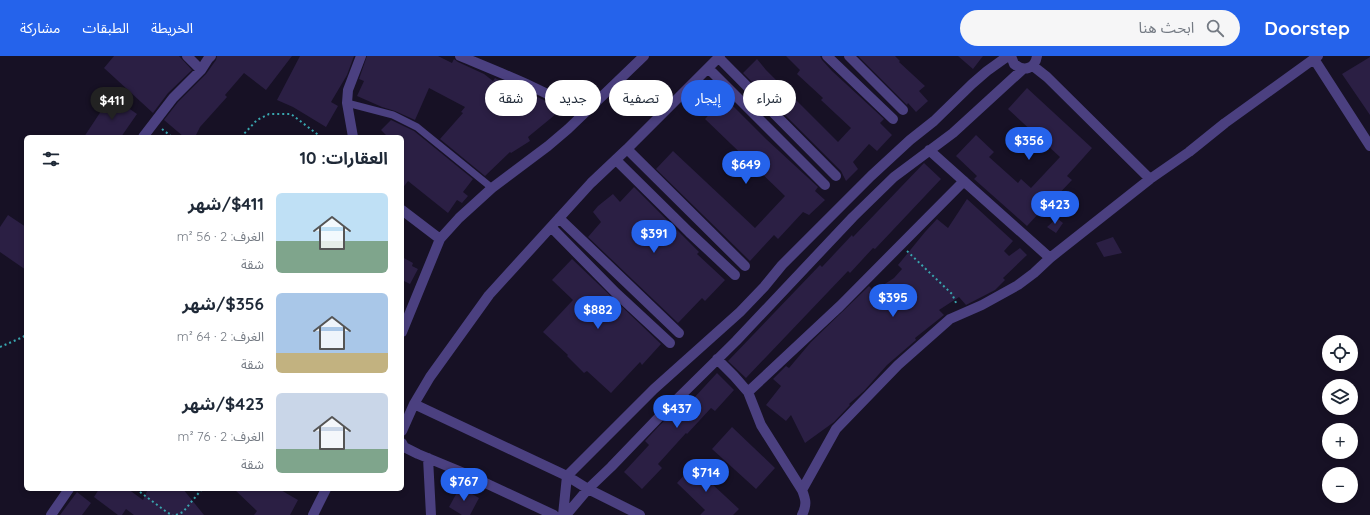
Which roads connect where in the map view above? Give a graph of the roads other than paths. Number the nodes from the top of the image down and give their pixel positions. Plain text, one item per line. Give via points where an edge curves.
1 (187, 56) edge
2 (212, 56) edge
3 (361, 56) edge
4 (460, 56) edge
5 (644, 56) edge
6 (827, 56) edge
7 (1010, 56) edge
8 (1038, 56) edge
9 (719, 57) edge
10 (1316, 58) edge
11 (852, 59) edge
12 (708, 68) junction
13 (1028, 68) junction
14 (201, 70) junction
15 (845, 74) junction
16 (545, 92) edge
17 (601, 98) edge
18 (347, 103) junction
19 (903, 110) dead end
20 (582, 116) edge
21 (893, 119) dead end
22 (786, 125) junction
23 (145, 135) edge
24 (354, 135) edge
25 (776, 137) junction
26 (1370, 146) edge
27 (628, 149) junction
28 (929, 150) junction
29 (616, 160) junction
30 (836, 176) dead end
31 (1150, 179) junction
32 (964, 181) junction
33 (825, 185) dead end
34 (492, 188) junction
35 (404, 211) edge
36 (559, 218) junction
37 (699, 221) junction
38 (551, 227) junction
39 (689, 232) junction
40 (440, 239) junction
41 (1050, 258) junction
42 (745, 266) dead end
43 (735, 275) dead end
44 (626, 283) junction
45 (616, 293) junction
46 (404, 327) edge
47 (679, 333) dead end
48 (670, 343) dead end
49 (717, 359) junction
50 (748, 392) junction
51 (414, 404) junction
52 (404, 426) edge
53 (404, 447) edge
54 (428, 458) junction
55 (567, 476) junction
56 (588, 489) junction
57 (802, 490) junction
58 (68, 491) edge
59 (325, 491) edge
60 (432, 514) edge
61 (51, 515) edge
62 (313, 515) edge
63 (554, 515) edge
64 (563, 515) edge
65 (566, 515) edge
66 (640, 515) edge
67 (802, 515) edge

1 - 14 street
2 - 14 street
3 - 18 street via 348,90
4 - 16 street
5 - 17 street
6 - 15 street
7 - 13 street via 1014,64
7 - 55 street via 987,70 934,121 870,176 740,312 654,389
8 - 13 street via 1036,62
9 - 12 street
9 - 22 street
10 - 26 street
10 - 31 street
11 - 15 street
11 - 19 street
12 - 25 street
12 - 27 street
13 - 28 street via 953,133
13 - 31 street via 1047,77
14 - 23 street via 173,98
15 - 21 street
18 - 24 street
18 - 34 lane via 393,116 418,127
20 - 34 street via 548,146
22 - 25 street
22 - 30 street
25 - 33 street
27 - 29 street
27 - 37 street
28 - 32 street
28 - 49 street via 894,176
29 - 36 street
29 - 39 street
31 - 41 street
32 - 41 street
32 - 50 street via 840,306
34 - 40 street
35 - 40 street
36 - 38 street
36 - 44 street
37 - 39 street
37 - 42 street
38 - 45 street
38 - 51 street via 489,295 430,376
39 - 43 street
40 - 46 street
41 - 57 street via 1018,285 950,319 898,365 836,429
44 - 45 street
44 - 47 street
45 - 48 street
49 - 50 street
49 - 56 street
50 - 57 street via 763,429
51 - 52 street
51 - 55 street
53 - 54 street
54 - 60 street
54 - 63 street
55 - 56 street
55 - 64 street
56 - 65 street
56 - 66 street
57 - 67 street via 806,500
58 - 61 street
59 - 62 street

